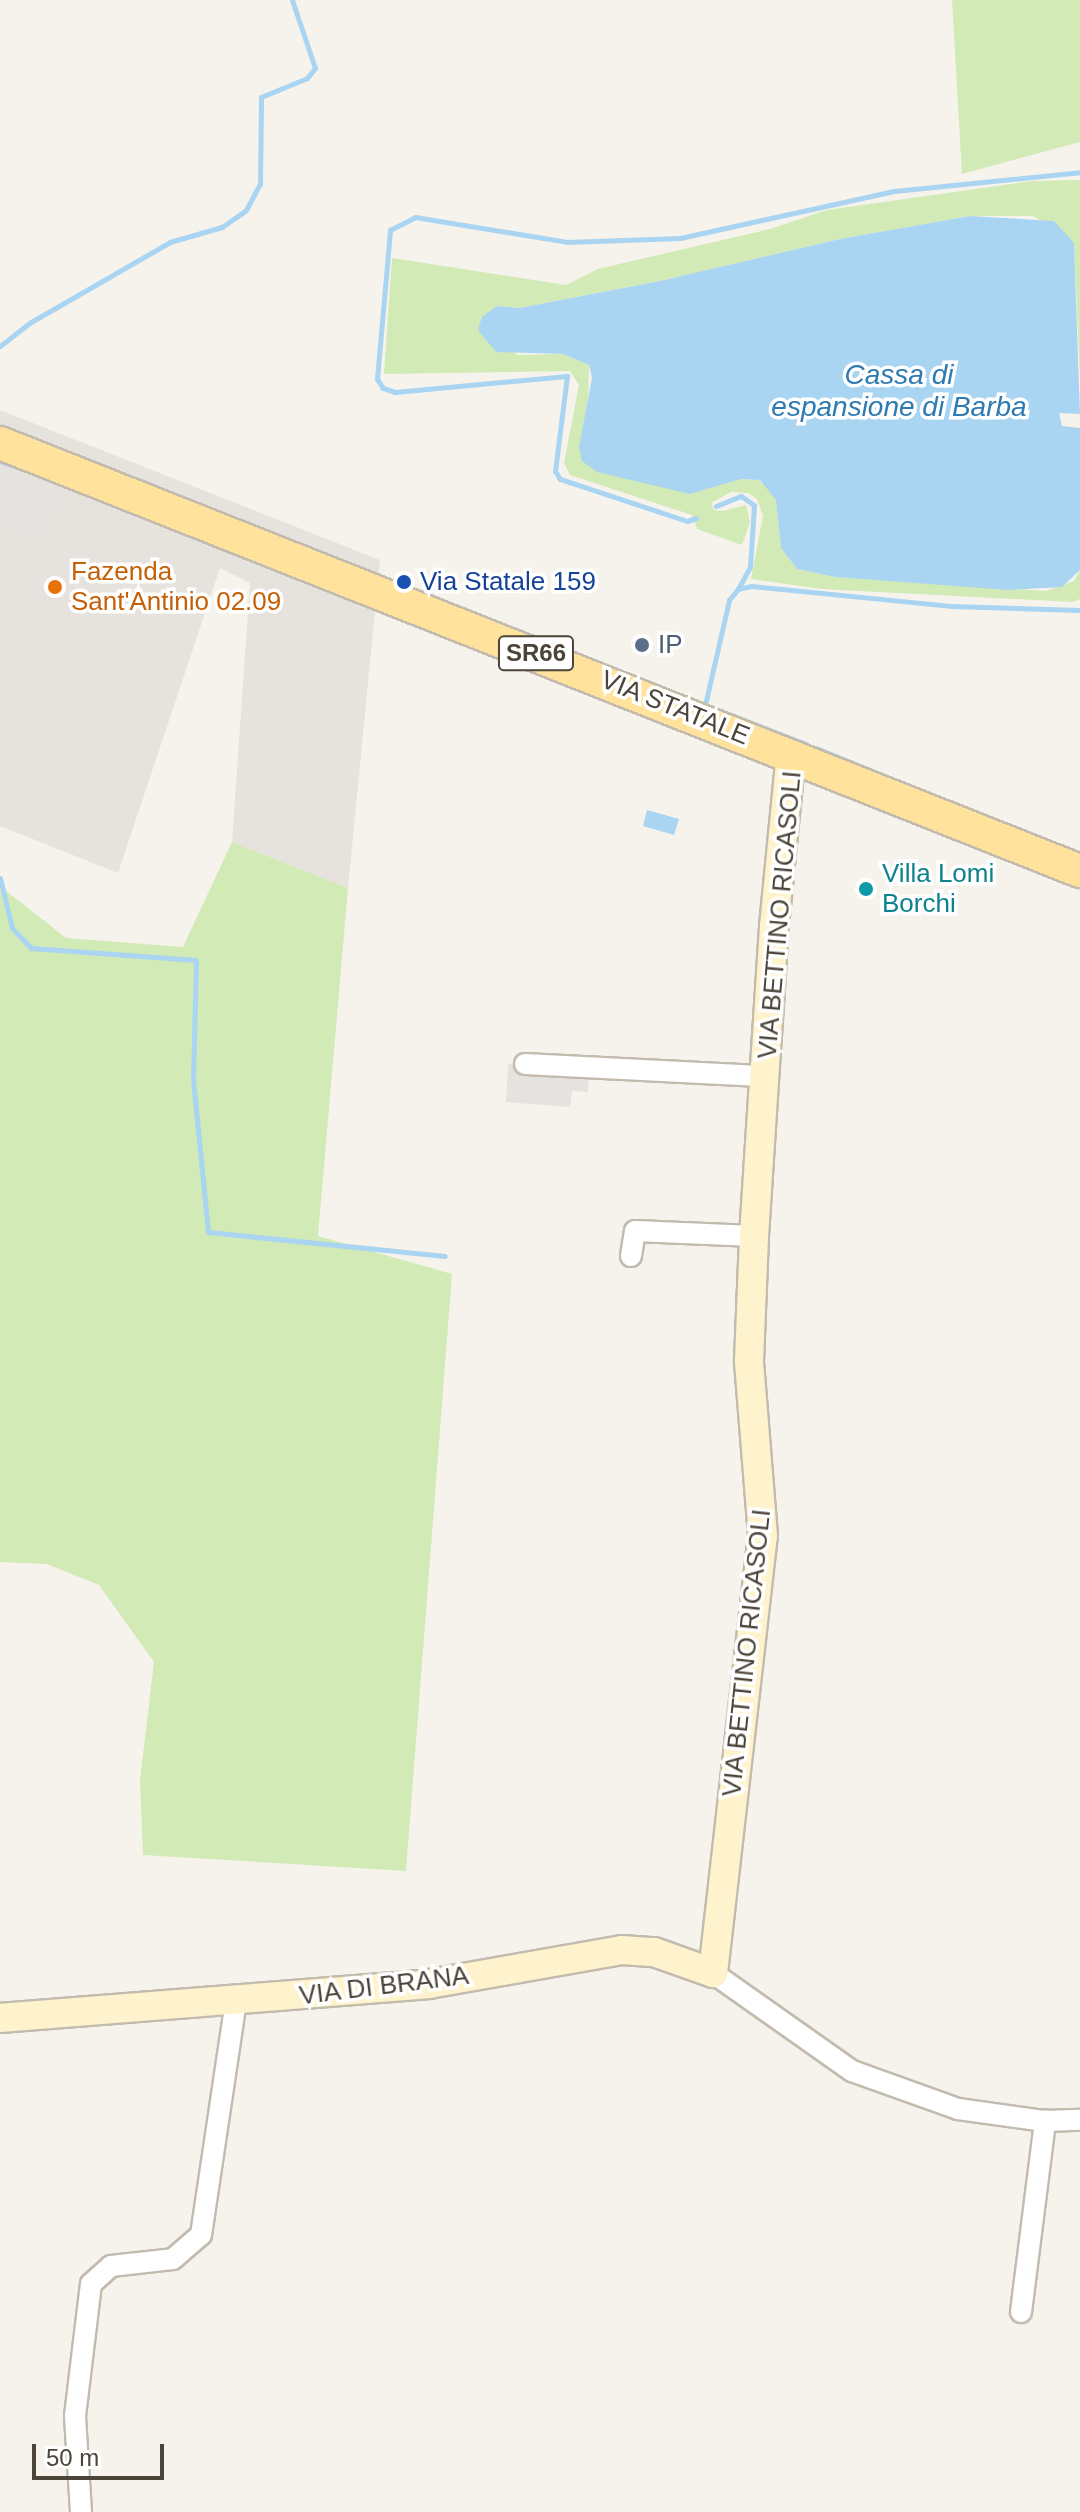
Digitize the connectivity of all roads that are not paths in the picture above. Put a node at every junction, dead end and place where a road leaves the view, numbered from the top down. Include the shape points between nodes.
1 (0, 443) edge
2 (796, 756) junction
3 (1080, 871) edge
4 (525, 1064) dead end
5 (765, 1076) junction
6 (754, 1236) junction
7 (631, 1256) dead end
8 (713, 1973) junction
9 (236, 2002) junction
10 (0, 2018) edge
11 (1080, 2120) edge
12 (1045, 2121) junction
13 (1021, 2312) dead end
14 (81, 2512) edge

1 - 2 main road, VIA STATALE / SR66
2 - 3 main road, VIA STATALE / SR66
2 - 5 street, VIA BETTINO RICASOLI via 790,764 774,926
4 - 5 street, VIA BETTINO RICASOLI
5 - 6 street, VIA BETTINO RICASOLI
6 - 7 street via 635,1231
6 - 8 street, VIA BETTINO RICASOLI via 749,1361 763,1536
8 - 9 street, VIA DI BRANA via 654,1952 622,1950 429,1984
8 - 12 street, VIA DI BRANA via 852,2071 958,2109
9 - 10 street, VIA DI BRANA
9 - 14 street via 201,2235 173,2259 111,2266 91,2284 75,2416
11 - 12 street, VIA DI BRANA
12 - 13 street

